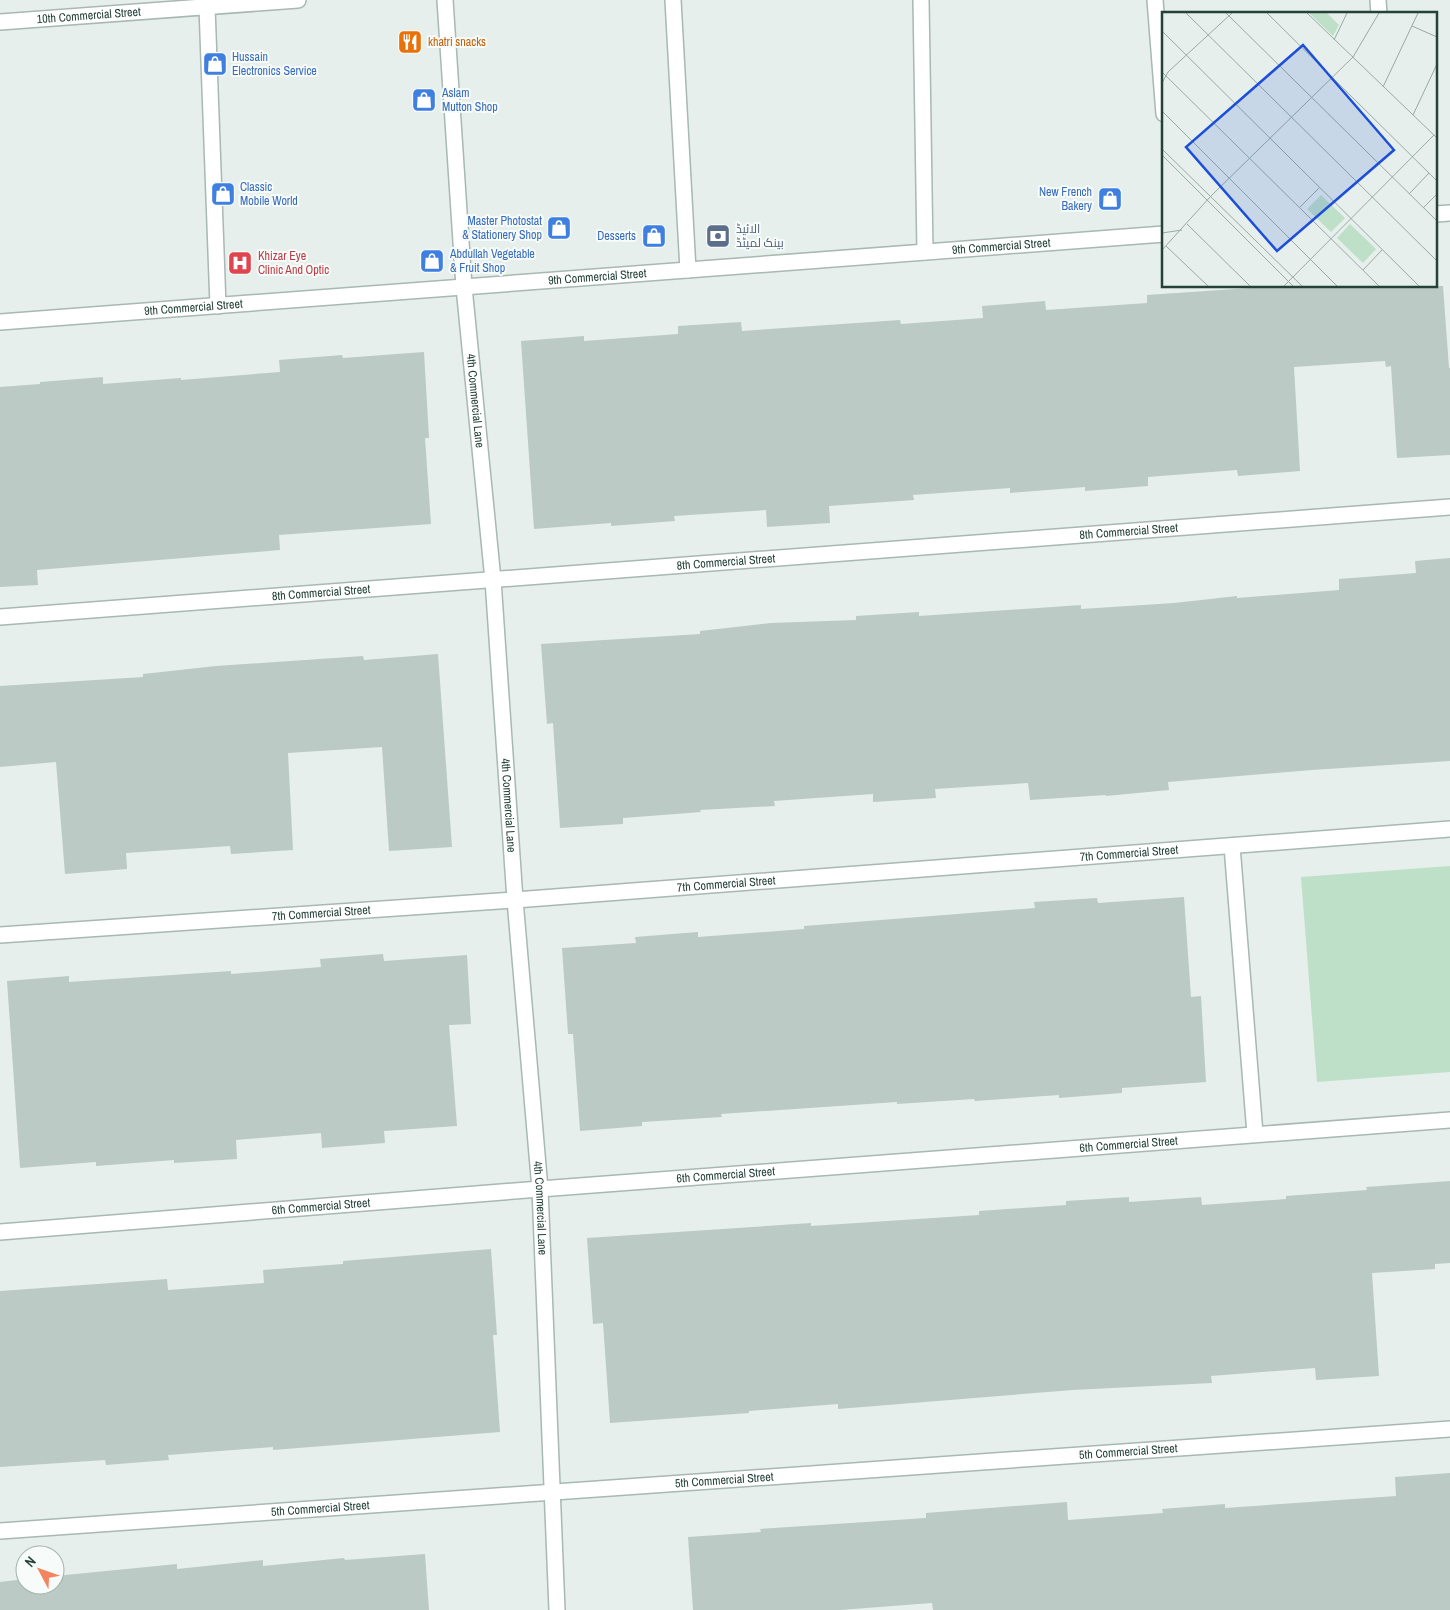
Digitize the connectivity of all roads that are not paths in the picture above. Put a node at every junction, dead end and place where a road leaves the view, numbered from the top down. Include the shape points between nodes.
1 (298, 0) edge
2 (445, 0) edge
3 (672, 0) edge
4 (921, 0) edge
5 (1155, 0) edge
6 (207, 7) junction
7 (0, 22) edge
8 (1162, 89) edge
9 (1162, 234) edge
10 (925, 252) junction
11 (688, 270) junction
12 (464, 287) junction
13 (218, 306) junction
14 (0, 322) edge
15 (1450, 507) edge
16 (493, 580) junction
17 (0, 617) edge
18 (1450, 829) edge
19 (1232, 846) junction
20 (515, 900) junction
21 (0, 934) edge
22 (1450, 1120) edge
23 (1255, 1134) junction
24 (540, 1188) junction
25 (0, 1232) edge
26 (1450, 1429) edge
27 (553, 1492) junction
28 (0, 1531) edge
29 (557, 1610) edge

1 - 6 street, 10th Commercial Street
2 - 12 street, 4th Commercial Lane
3 - 11 street
4 - 10 street
5 - 8 street
6 - 7 street, 10th Commercial Street
6 - 13 street
9 - 10 street, 9th Commercial Street
10 - 11 street, 9th Commercial Street
11 - 12 street, 9th Commercial Street
12 - 13 street, 9th Commercial Street
12 - 16 street, 4th Commercial Lane
13 - 14 street, 9th Commercial Street
15 - 16 street, 8th Commercial Street
16 - 17 street, 8th Commercial Street
16 - 20 street, 4th Commercial Lane
18 - 19 street, 7th Commercial Street
19 - 20 street, 7th Commercial Street
19 - 23 street
20 - 21 street, 7th Commercial Street
20 - 24 street, 4th Commercial Lane
22 - 23 street, 6th Commercial Street
23 - 24 street, 6th Commercial Street
24 - 25 street, 6th Commercial Street
24 - 27 street, 4th Commercial Lane
26 - 27 street, 5th Commercial Street
27 - 28 street, 5th Commercial Street
27 - 29 street, 4th Commercial Lane

